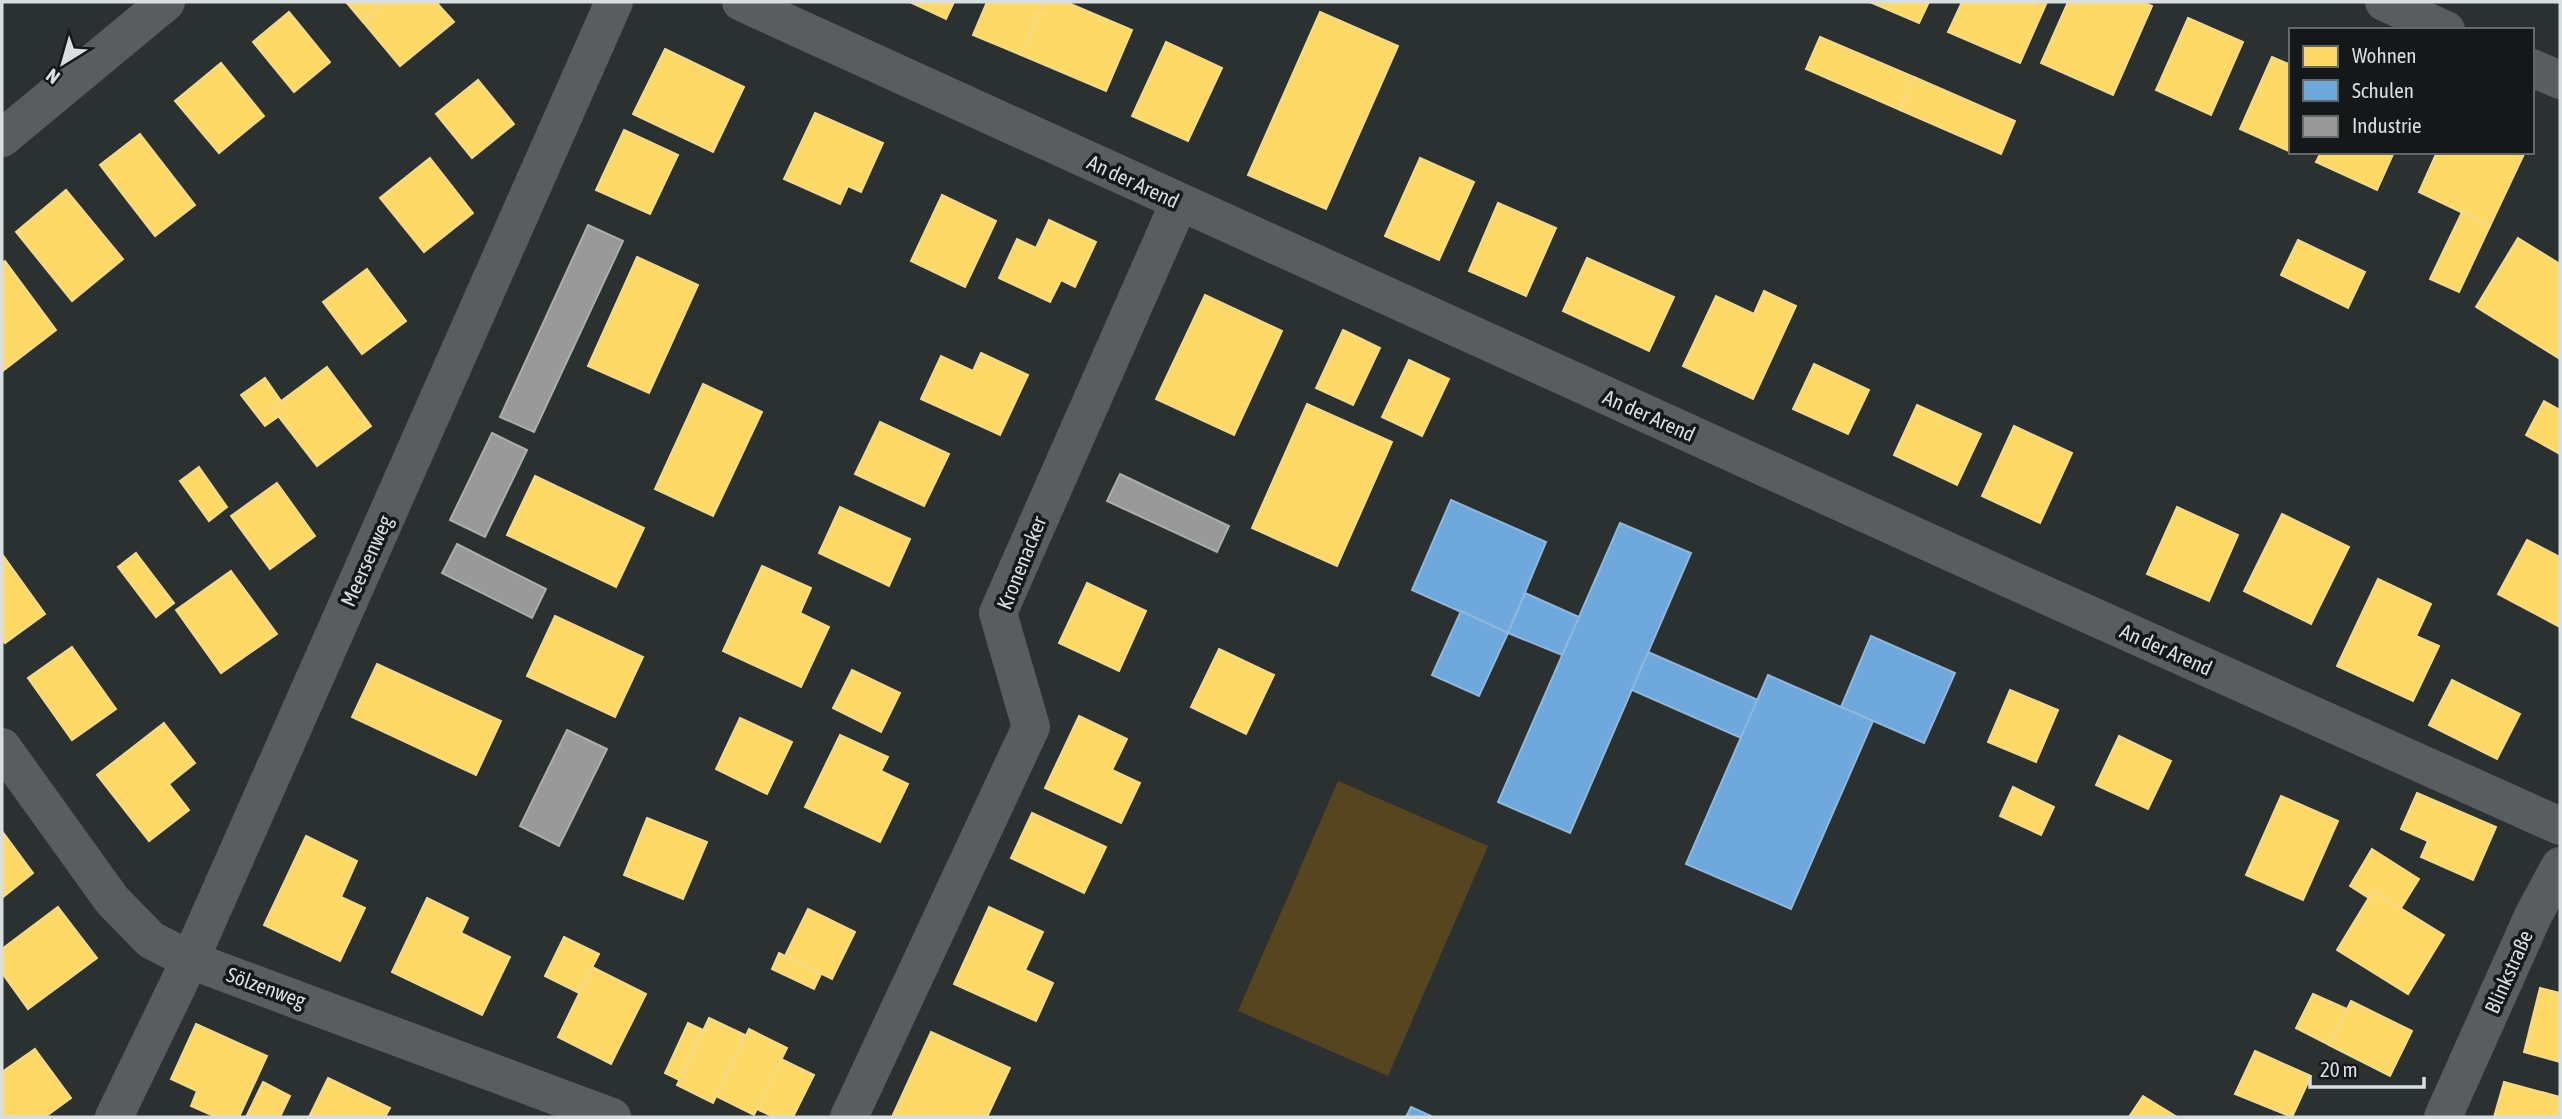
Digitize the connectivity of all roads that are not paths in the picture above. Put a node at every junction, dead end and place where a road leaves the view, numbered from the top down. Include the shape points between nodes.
1 (166, 2) edge
2 (614, 2) edge
3 (741, 2) edge
4 (2384, 2) edge
5 (2442, 28) edge
6 (2534, 69) edge
7 (2560, 80) edge
8 (2, 138) edge
9 (1179, 203) junction
10 (2, 747) edge
11 (2560, 826) edge
12 (2560, 866) edge
13 (190, 960) junction
14 (114, 1117) edge
15 (612, 1117) edge
16 (849, 1117) edge
17 (2443, 1117) edge

1 - 8 street
2 - 13 street, Meersenweg
3 - 9 street, An der Arend
4 - 5 street
6 - 7 street
9 - 11 street, An der Arend
9 - 16 street, Kronenacker via 998,613 1031,727
10 - 13 street, Sölzenweg via 112,900 151,940
12 - 17 street, Blinkstraße
13 - 14 street, Meersenweg
13 - 15 street, Sölzenweg

